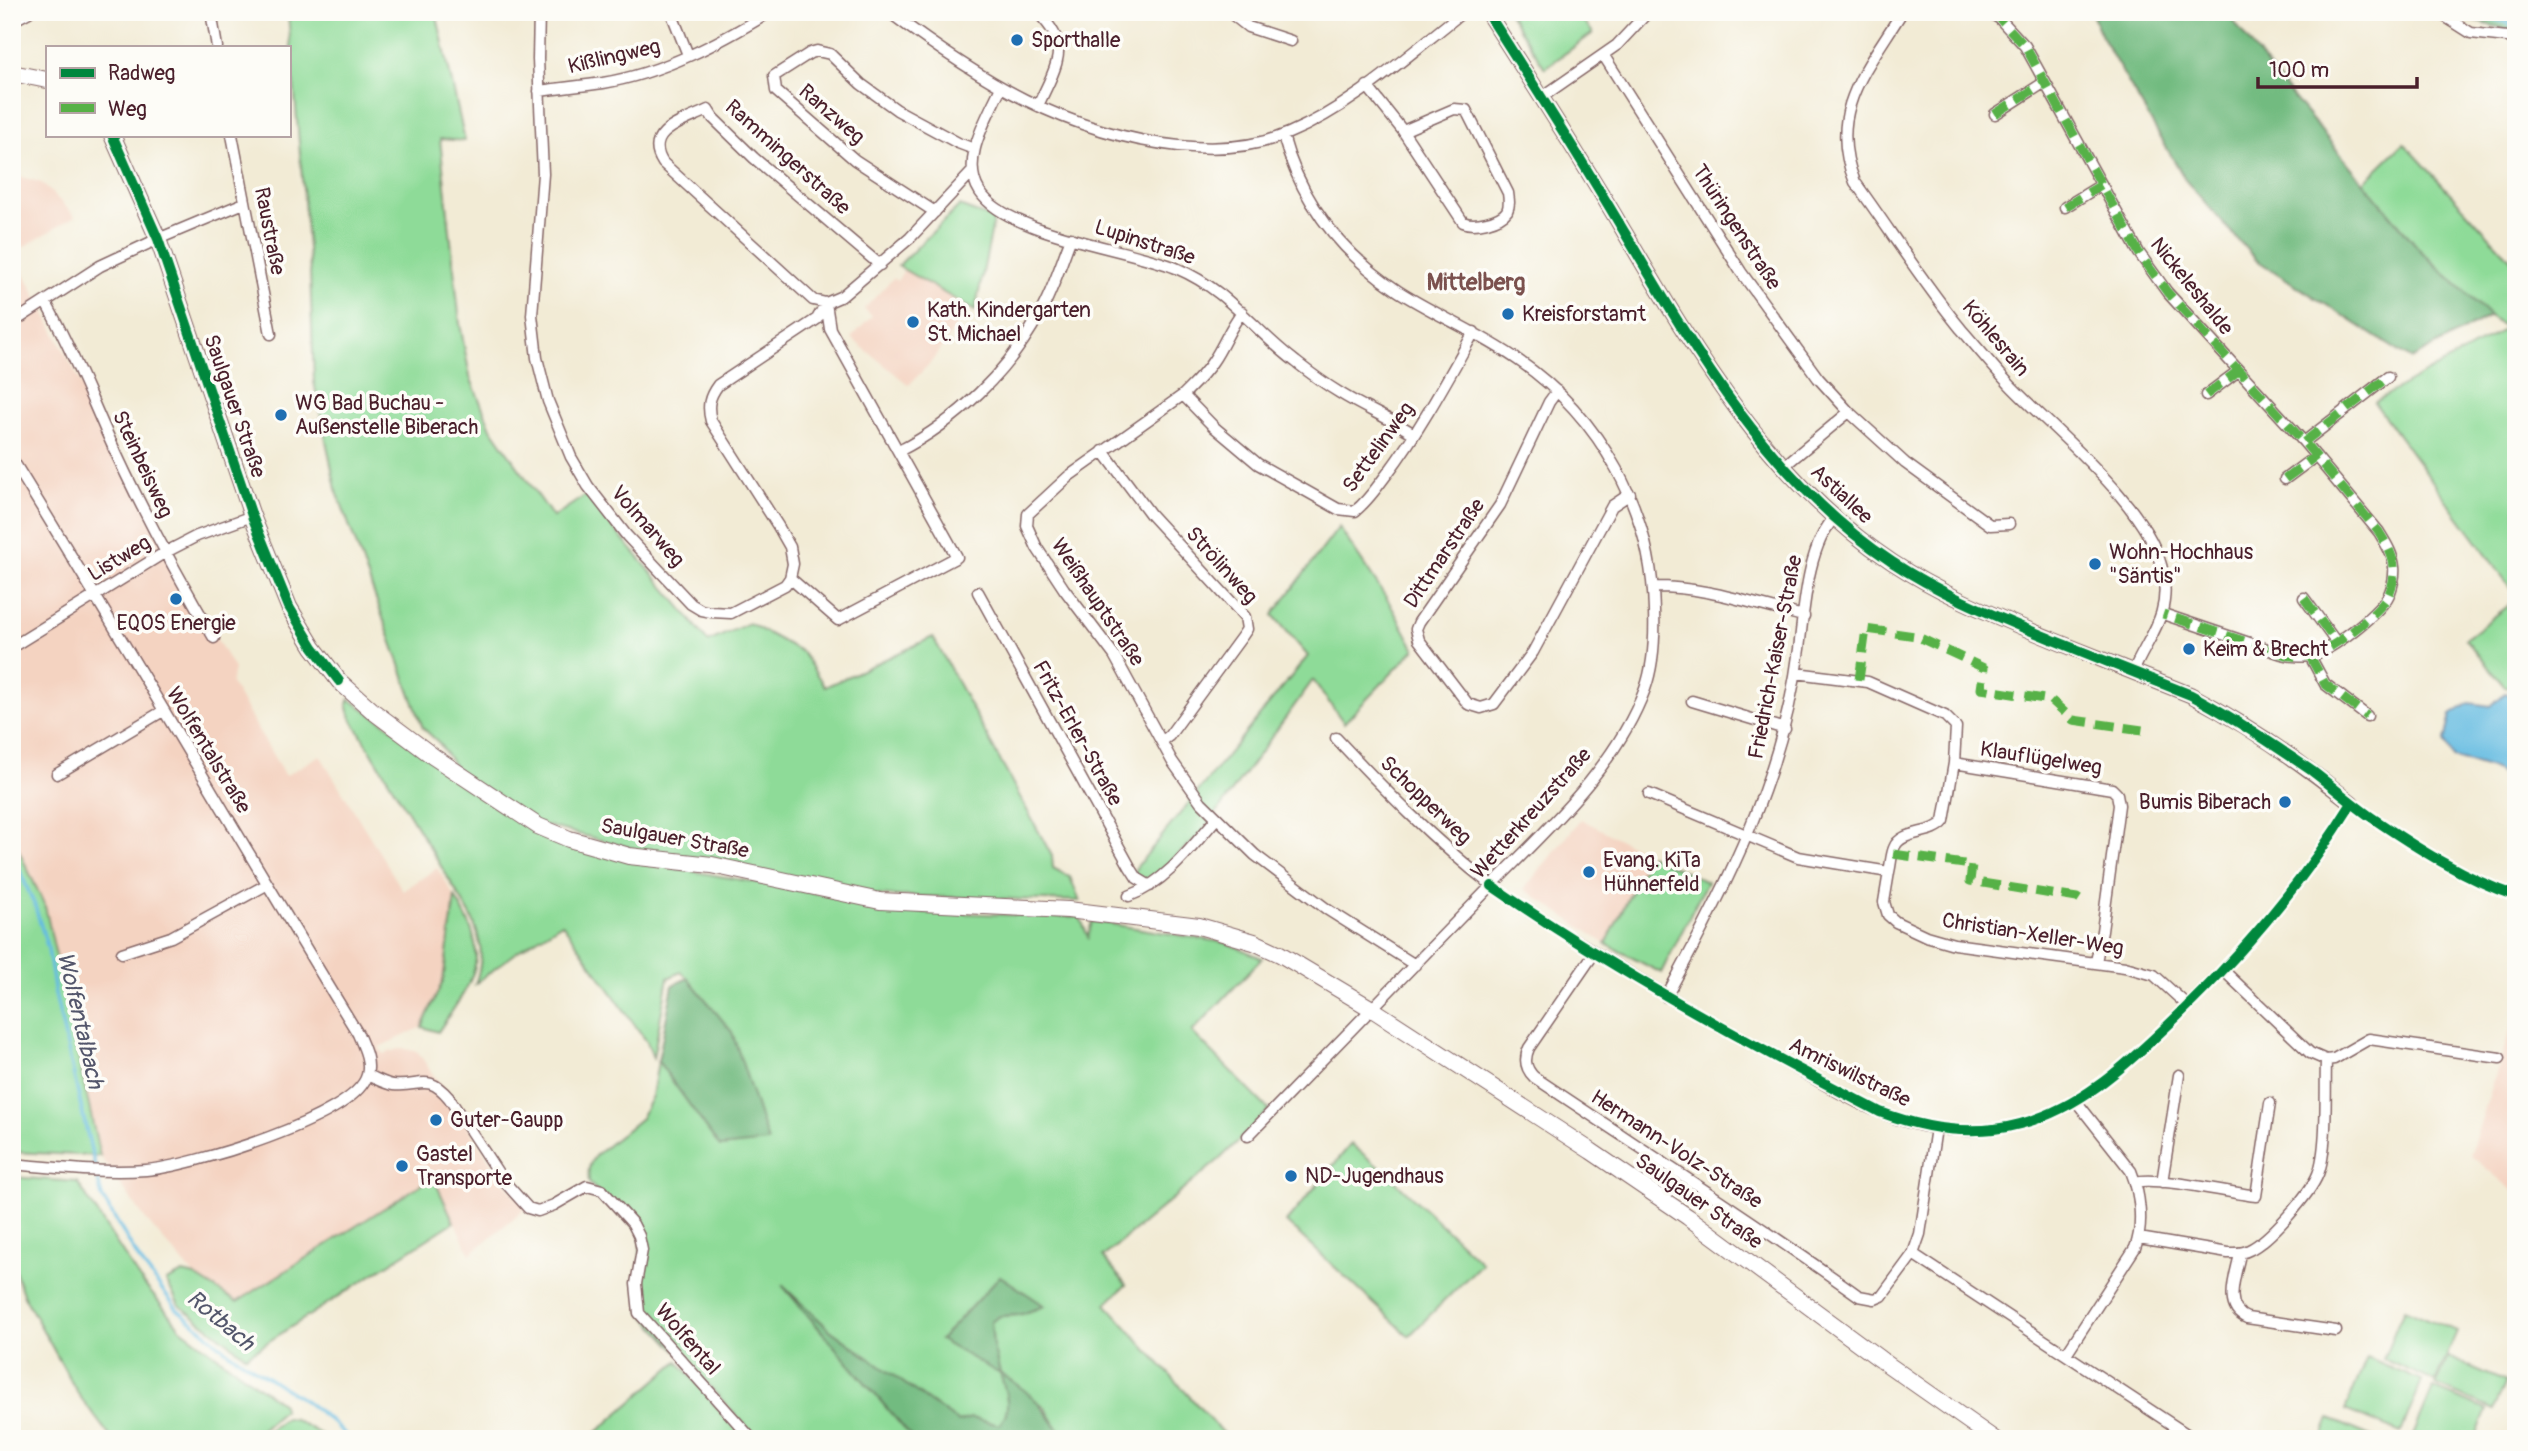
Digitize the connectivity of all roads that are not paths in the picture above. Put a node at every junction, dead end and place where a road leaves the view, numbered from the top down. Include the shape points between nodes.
1 (29, 12) edge
2 (211, 12) edge
3 (539, 12) edge
4 (671, 12) edge
5 (770, 12) edge
6 (889, 12) edge
7 (1038, 12) edge
8 (1229, 12) edge
9 (1463, 12) edge
10 (1487, 12) edge
11 (1648, 12) edge
12 (1902, 12) edge
13 (1989, 12) edge
14 (2438, 12) edge
15 (12, 21) edge
16 (2516, 38) edge
17 (1291, 41) dead end
18 (217, 46) edge
19 (688, 55) junction
20 (1604, 56) junction
21 (12, 73) edge
22 (46, 80) edge
23 (2045, 82) junction
24 (1367, 86) junction
25 (1001, 88) junction
26 (539, 91) junction
27 (1542, 97) junction
28 (1038, 106) junction
29 (1995, 114) dead end
30 (1403, 131) junction
31 (112, 136) edge
32 (232, 136) edge
33 (1283, 136) junction
34 (974, 149) junction
35 (972, 172) junction
36 (2101, 185) junction
37 (244, 203) junction
38 (2065, 207) dead end
39 (935, 212) junction
40 (1071, 238) junction
41 (158, 239) junction
42 (880, 265) junction
43 (46, 303) junction
44 (826, 303) junction
45 (1242, 312) junction
46 (12, 323) edge
47 (1474, 332) junction
48 (271, 334) dead end
49 (2238, 372) junction
50 (2388, 377) dead end
51 (1557, 391) junction
52 (1183, 395) junction
53 (2206, 395) dead end
54 (1849, 412) junction
55 (1414, 434) junction
56 (2304, 442) junction
57 (899, 451) junction
58 (1102, 451) junction
59 (2316, 456) junction
60 (12, 459) edge
61 (1784, 466) junction
62 (2285, 478) dead end
63 (1630, 494) junction
64 (252, 516) junction
65 (1835, 517) junction
66 (2008, 524) dead end
67 (164, 553) junction
68 (790, 578) junction
69 (1654, 587) junction
70 (978, 592) dead end
71 (96, 595) junction
72 (2304, 598) dead end
73 (2163, 614) junction
74 (1804, 616) junction
75 (214, 638) dead end
76 (2336, 642) junction
77 (12, 647) edge
78 (2310, 656) junction
79 (2133, 672) junction
80 (1796, 673) junction
81 (1692, 701) dead end
82 (163, 711) junction
83 (2367, 716) dead end
84 (1785, 729) junction
85 (1336, 738) dead end
86 (1162, 741) junction
87 (1954, 763) junction
88 (57, 774) dead end
89 (1649, 794) dead end
90 (2352, 803) junction
91 (1216, 819) junction
92 (1748, 837) junction
93 (1889, 872) junction
94 (267, 885) junction
95 (1150, 886) junction
96 (1492, 886) junction
97 (1129, 895) dead end
98 (2516, 896) edge
99 (1595, 952) junction
100 (122, 953) dead end
101 (2095, 962) junction
102 (1415, 965) junction
103 (2224, 971) junction
104 (1666, 997) junction
105 (2188, 1006) junction
106 (1372, 1009) junction
107 (2500, 1058) dead end
108 (2326, 1060) junction
109 (367, 1069) junction
110 (2179, 1075) dead end
111 (2076, 1101) junction
112 (2270, 1103) dead end
113 (1936, 1128) junction
114 (1248, 1136) dead end
115 (12, 1164) edge
116 (2136, 1182) junction
117 (2162, 1182) junction
118 (2139, 1238) junction
119 (1913, 1254) junction
120 (2240, 1254) junction
121 (2336, 1331) dead end
122 (2066, 1354) junction
123 (752, 1439) edge
124 (1994, 1439) edge
125 (2194, 1439) edge

1 - 15 street
2 - 18 street
3 - 26 street, Volmarweg
4 - 19 street
5 - 19 street, Kißlingweg
6 - 25 street
7 - 28 street via 1059,48
8 - 17 street via 1248,27
9 - 24 street
10 - 27 street, Astiallee
11 - 20 street
12 - 73 street, Köhlesrain via 1847,108 1847,157 1856,182 1959,325 2133,514 2159,559 2165,591
13 - 23 street, Nickeleshalde via 2025,46
14 - 16 street via 2471,33
19 - 26 street, Kißlingweg via 604,83
20 - 27 street
20 - 54 street, Thüringenstraße via 1741,272 1818,378
21 - 22 main road
23 - 29 street
23 - 36 street, Nickeleshalde
24 - 30 street
24 - 33 street
25 - 28 street
25 - 34 street
26 - 68 street, Volmarweg via 543,174 533,337 548,401 571,457 621,529 701,610 731,613
27 - 61 street, Astiallee via 1720,387
28 - 33 street via 1081,125 1167,145 1214,149
30 - 30 street via 1464,222 1478,224 1508,209 1508,193 1466,110 1454,109
31 - 41 main road, Saulgauer Straße
32 - 37 street, Raustraße
33 - 47 street, Wetterkreuzstraße via 1306,196 1342,244 1399,291
34 - 35 street
34 - 39 street, Ranzweg via 897,110 830,54 810,53 774,76 776,91 824,134
35 - 39 street
35 - 40 street, Lupinstraße via 990,204
36 - 38 street
36 - 49 street, Nickeleshalde via 2167,292
37 - 41 street
37 - 48 street, Raustraße
39 - 42 street
40 - 45 street, Lupinstraße via 1173,267 1213,287
40 - 57 street via 1040,314 1000,370 946,419
41 - 43 street via 100,266
41 - 64 main road, Saulgauer Straße
42 - 44 street
42 - 44 street, Rammingerstraße via 754,158 708,110 659,136 657,154 663,163 813,300
43 - 46 street
43 - 67 street, Steinbeisweg
44 - 57 street via 830,329
44 - 68 street via 817,319 718,385 709,403 711,421 790,547
45 - 52 street, Weißhauptstraße via 1206,372
45 - 55 street, Lupinstraße via 1279,349 1319,379
47 - 51 street, Wetterkreuzstraße
47 - 55 street, Settelinweg
49 - 53 street
49 - 56 street, Nickeleshalde
50 - 56 street
51 - 63 street, Wetterkreuzstraße via 1591,428
51 - 63 street, Dittmarstraße via 1500,505 1416,629 1419,640 1468,704 1487,708 1506,691 1533,652 1612,506
52 - 55 street, Settelinweg via 1258,464 1348,512 1363,504
52 - 58 street, Weißhauptstraße
54 - 61 street
54 - 66 street, Thüringenstraße via 1905,463 1990,524
56 - 59 street, Nickeleshalde
57 - 68 street via 957,557 838,620
58 - 86 street, Weißhauptstraße via 1032,510 1027,526 1046,564 1114,655
58 - 86 street, Strölinweg via 1151,515 1245,617 1243,635
59 - 62 street
59 - 76 street, Nickeleshalde via 2379,532 2394,566 2388,597
60 - 71 street, Wolfentalstraße
61 - 65 street, Astiallee
63 - 69 street, Wetterkreuzstraße
64 - 67 street, Listweg
64 - 106 main road, Saulgauer Straße via 289,607 339,681 435,757 538,827 629,856 712,865 880,901 1068,910 1199,926 1280,954
65 - 74 street, Friedrich-Kaiser-Straße via 1817,545
65 - 79 street, Astiallee via 1891,561 1944,593
67 - 71 street, Listweg
67 - 75 street, Steinbeisweg
69 - 74 street via 1701,590
69 - 96 street, Wetterkreuzstraße via 1652,664 1628,726 1599,770
70 - 95 street, Fritz-Erler-Straße via 1130,867
71 - 77 street, Listweg
71 - 82 street, Wolfentalstraße
72 - 76 street
73 - 78 street via 2282,654
73 - 79 street, Köhlesrain
74 - 80 street, Friedrich-Kaiser-Straße
76 - 78 street, Nickeleshalde
78 - 83 street via 2325,684
79 - 90 street, Astiallee via 2220,710
80 - 84 street, Friedrich-Kaiser-Straße
80 - 87 street, Klauflügelweg via 1868,682 1945,716 1956,727
81 - 84 street
82 - 88 street
82 - 94 street, Wolfentalstraße
84 - 92 street, Friedrich-Kaiser-Straße
85 - 96 street, Schopperweg via 1417,821
86 - 91 street, Weißhauptstraße via 1186,784
87 - 93 street, Klauflügelweg via 1944,821 1939,828 1899,841
87 - 101 street, Klauflügelweg via 2112,789 2117,794 2119,806
89 - 92 street
90 - 98 street via 2443,861
90 - 103 street, Amriswilstraße via 2288,893
91 - 95 street
91 - 102 street, Weißhauptstraße via 1311,898
92 - 93 street via 1798,857
92 - 104 street, Friedrich-Kaiser-Straße
93 - 101 street, Christian-Xeller-Weg via 1885,909 1896,922 1926,936 1954,944
94 - 100 street via 171,937
94 - 109 street, Wolfentalstraße via 358,1034
95 - 97 street
96 - 99 street, Amriswilstraße
96 - 102 street, Wetterkreuzstraße
99 - 104 street, Amriswilstraße
99 - 119 street, Hermann-Volz-Straße via 1529,1048 1528,1072 1859,1296 1882,1296
101 - 105 street, Christian-Xeller-Weg via 2154,975
102 - 106 street, Wetterkreuzstraße
103 - 105 street, Amriswilstraße
103 - 108 street via 2310,1053
104 - 113 street, Amriswilstraße via 1880,1112
105 - 111 street, Amriswilstraße via 2137,1054
106 - 114 street
106 - 124 main road, Saulgauer Straße via 1688,1217
107 - 108 street via 2369,1039
108 - 120 street via 2318,1174 2263,1242
109 - 115 street via 361,1086 338,1104 287,1130 208,1158 146,1170
109 - 123 street, Wolfental via 393,1085 423,1082 439,1086 528,1209 554,1205 587,1186 602,1190 639,1236 639,1313
110 - 117 street
111 - 113 street, Amriswilstraße via 2020,1125 1964,1131
111 - 116 street
112 - 117 street via 2256,1196
113 - 119 street, Hermann-Volz-Straße
116 - 117 street
116 - 118 street
118 - 120 street
118 - 122 street
119 - 122 street
120 - 121 street via 2232,1299 2239,1315
122 - 125 street

